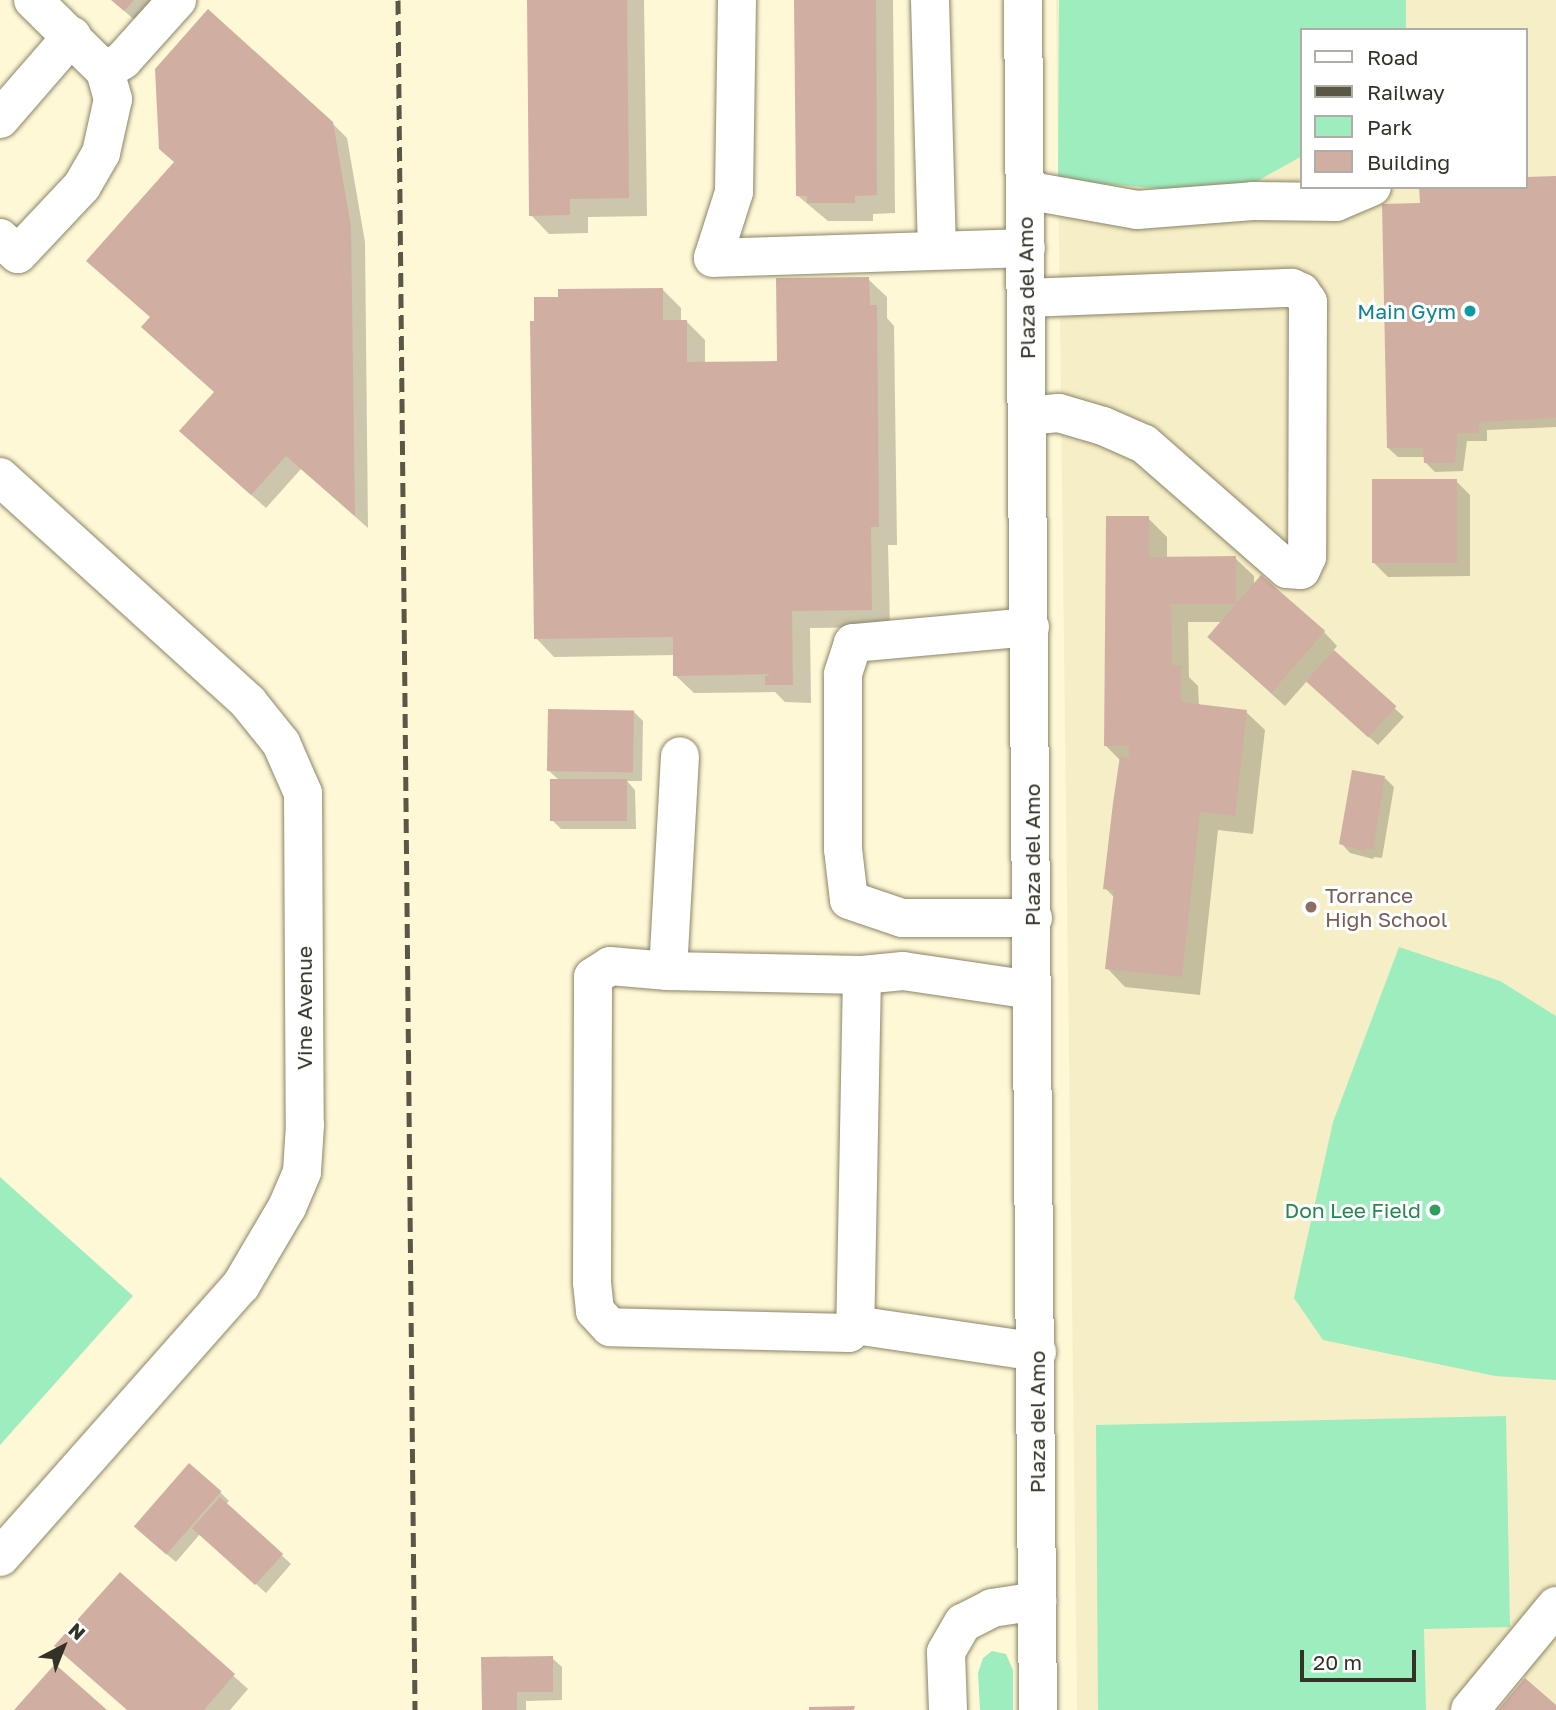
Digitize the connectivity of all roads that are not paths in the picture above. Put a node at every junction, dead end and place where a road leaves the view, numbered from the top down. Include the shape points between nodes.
1 (33, 0) edge
2 (177, 0) edge
3 (737, 0) edge
4 (930, 0) edge
5 (1023, 0) edge
6 (72, 36) junction
7 (105, 71) junction
8 (0, 119) edge
9 (1366, 189) edge
10 (1025, 190) junction
11 (0, 238) edge
12 (1026, 248) junction
13 (937, 250) junction
14 (1026, 298) junction
15 (1027, 416) junction
16 (0, 477) edge
17 (1030, 627) junction
18 (680, 756) dead end
19 (1033, 918) junction
20 (668, 971) junction
21 (862, 975) junction
22 (1032, 990) junction
23 (855, 1325) junction
24 (1037, 1352) junction
25 (0, 1558) edge
26 (1037, 1601) junction
27 (1556, 1606) edge
28 (948, 1710) edge
29 (1038, 1710) edge
30 (1470, 1710) edge

1 - 6 main road
2 - 7 main road via 123,60
3 - 13 main road via 734,192 713,258
4 - 13 main road
5 - 10 main road, Plaza del Amo
6 - 7 main road
6 - 8 main road
7 - 11 main road via 113,99 108,131 92,173 18,254
9 - 10 main road via 1336,202 1253,201 1137,210
10 - 12 main road, Plaza del Amo
12 - 13 main road
12 - 14 main road, Plaza del Amo
14 - 15 main road, Plaza del Amo
14 - 15 main road via 1292,288 1301,292 1308,302 1307,557 1301,570 1287,569 1144,444 1104,426 1059,414
15 - 17 main road, Plaza del Amo
16 - 25 main road, Vine Avenue via 248,702 281,743 303,793 305,1112 302,1172 241,1285
17 - 19 main road, Plaza del Amo
17 - 19 main road via 853,643 843,674 844,849 849,900 902,918
18 - 20 main road
19 - 22 main road, Plaza del Amo
20 - 21 main road
20 - 23 main road via 610,966 593,977 595,1311 610,1327 849,1333
21 - 22 main road via 902,971
21 - 23 main road
22 - 24 main road, Plaza del Amo
23 - 24 main road
24 - 26 main road, Plaza del Amo
26 - 28 main road via 992,1608 963,1623 946,1652
26 - 29 main road, Plaza del Amo
27 - 30 main road

